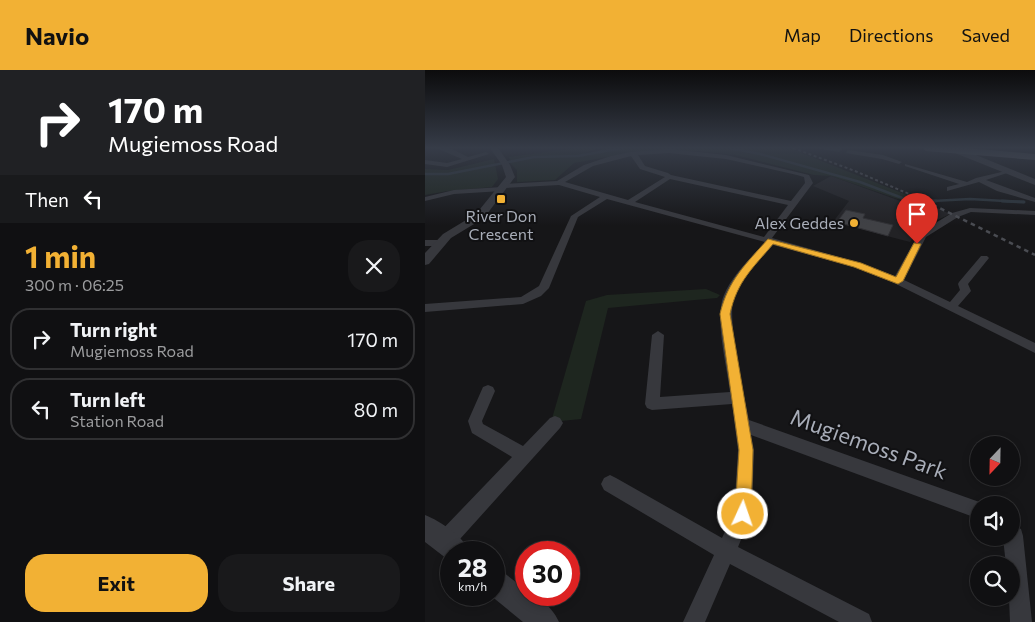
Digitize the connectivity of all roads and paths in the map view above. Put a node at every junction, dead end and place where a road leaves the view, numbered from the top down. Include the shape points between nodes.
1 (509, 174) edge
2 (576, 174) edge
3 (665, 174) edge
4 (800, 174) edge
5 (935, 174) edge
6 (993, 174) edge
7 (1016, 174) edge
8 (669, 177) junction
9 (978, 180) junction
10 (1035, 182) edge
11 (559, 183) junction
12 (964, 183) junction
13 (503, 188) junction
14 (950, 189) dead end
15 (606, 196) junction
16 (425, 199) edge
17 (1035, 200) edge
18 (629, 202) junction
19 (793, 204) junction
20 (1035, 213) edge
21 (769, 240) junction
22 (425, 243) edge
23 (439, 243) junction
24 (983, 258) dead end
25 (425, 260) edge
26 (898, 281) junction
27 (952, 306) junction
28 (425, 308) edge
29 (658, 335) dead end
30 (1035, 348) edge
31 (488, 391) dead end
32 (738, 397) junction
33 (555, 423) dead end
34 (743, 425) junction
35 (525, 456) junction
36 (610, 484) dead end
37 (970, 507) edge
38 (425, 528) edge
39 (443, 541) edge
40 (456, 541) edge
41 (1015, 546) edge
42 (726, 551) junction
43 (505, 590) edge
44 (545, 622) edge
45 (694, 622) edge
46 (861, 622) edge
47 (1021, 622) edge

1 - 13 street via 511,177
2 - 11 street
3 - 8 street
4 - 19 street via 809,178 809,183
5 - 12 street
6 - 9 street
7 - 10 street
8 - 18 street
8 - 19 street
9 - 12 street
9 - 17 street
11 - 13 street
11 - 15 street
12 - 14 street
13 - 16 street via 454,192
13 - 23 street via 480,216
15 - 18 street
15 - 28 street via 575,216 544,288 537,294 523,300
18 - 21 street
19 - 21 street
20 - 26 street via 970,210 955,216 922,235
21 - 26 street via 857,265
21 - 32 street via 729,295 725,314
22 - 23 street
23 - 25 street
24 - 27 street via 963,284 965,291
26 - 27 street
27 - 30 street
29 - 32 street via 652,404
31 - 35 street via 475,421 477,428
32 - 34 street
33 - 35 street
34 - 37 street, Mugiemoss Park
34 - 42 street via 746,450 743,514
35 - 40 street
36 - 42 street
38 - 39 street
41 - 47 street
42 - 45 street
42 - 46 street
43 - 44 street

